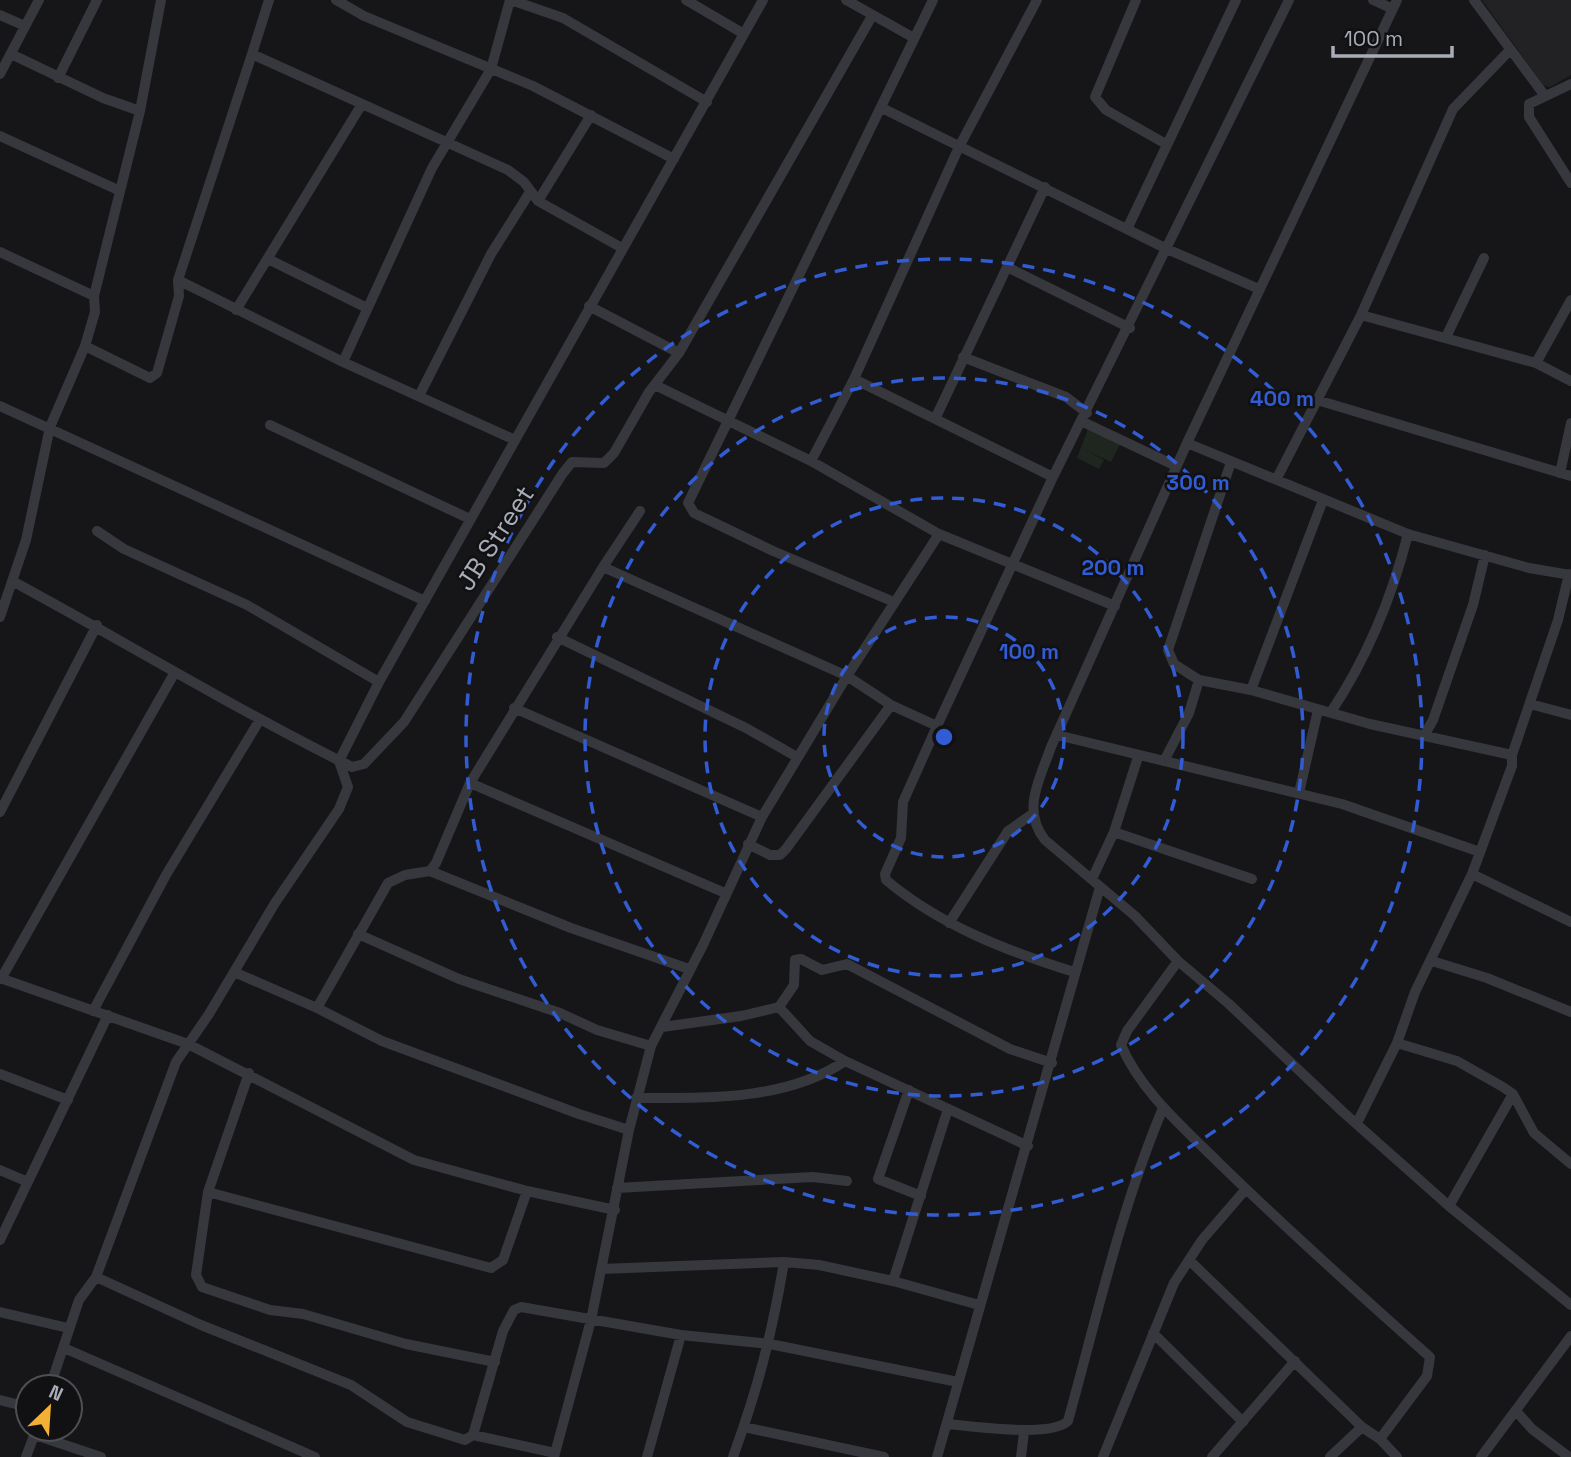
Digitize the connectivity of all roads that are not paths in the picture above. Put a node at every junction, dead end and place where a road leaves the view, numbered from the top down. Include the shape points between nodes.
1 (40, 0) edge
2 (97, 0) edge
3 (161, 0) edge
4 (269, 0) edge
5 (336, 0) edge
6 (511, 0) edge
7 (686, 0) edge
8 (763, 0) edge
9 (846, 0) edge
10 (933, 0) edge
11 (1037, 0) edge
12 (1136, 0) edge
13 (1236, 0) edge
14 (1289, 0) edge
15 (1373, 0) edge
16 (1474, 0) edge
17 (1395, 5) edge
18 (0, 15) edge
19 (872, 16) junction
20 (25, 26) junction
21 (744, 34) junction
22 (914, 38) junction
23 (1510, 50) junction
24 (11, 54) junction
25 (253, 54) junction
26 (491, 69) junction
27 (0, 74) edge
28 (58, 78) junction
29 (1571, 84) edge
30 (1545, 96) junction
31 (707, 102) junction
32 (362, 104) junction
33 (882, 108) junction
34 (140, 111) junction
35 (591, 115) junction
36 (0, 136) edge
37 (1166, 144) junction
38 (449, 145) junction
39 (959, 147) junction
40 (674, 159) junction
41 (1571, 183) edge
42 (1045, 187) junction
43 (118, 190) junction
44 (530, 192) junction
45 (538, 201) junction
46 (1128, 228) junction
47 (622, 247) junction
48 (1167, 249) junction
49 (0, 251) edge
50 (1484, 258) dead end
51 (268, 259) junction
52 (1007, 267) junction
53 (178, 280) junction
54 (1259, 289) junction
55 (94, 296) junction
56 (1571, 300) edge
57 (589, 306) junction
58 (368, 309) junction
59 (236, 310) junction
60 (1361, 314) junction
61 (1130, 328) junction
62 (1446, 338) junction
63 (85, 346) junction
64 (678, 353) junction
65 (963, 357) junction
66 (343, 362) junction
67 (1536, 363) junction
68 (854, 379) junction
69 (1571, 381) edge
70 (655, 385) junction
71 (419, 396) junction
72 (1317, 400) junction
73 (0, 406) edge
74 (1085, 417) junction
75 (935, 419) junction
76 (730, 420) junction
77 (1571, 424) edge
78 (270, 425) dead end
79 (50, 427) junction
80 (515, 440) junction
81 (1187, 443) junction
82 (811, 461) junction
83 (1231, 462) junction
84 (1176, 466) junction
85 (1560, 473) junction
86 (1571, 476) edge
87 (1053, 477) junction
88 (1277, 478) junction
89 (1323, 500) junction
90 (640, 511) dead end
91 (470, 519) junction
92 (97, 531) dead end
93 (939, 534) junction
94 (1408, 534) junction
95 (1485, 555) junction
96 (1012, 565) junction
97 (603, 567) junction
98 (1570, 575) edge
99 (13, 582) junction
100 (425, 601) junction
101 (894, 602) junction
102 (1115, 606) junction
103 (0, 617) edge
104 (97, 625) junction
105 (557, 637) junction
106 (175, 672) junction
107 (847, 676) junction
108 (1199, 680) junction
109 (379, 682) junction
110 (1251, 690) junction
111 (1530, 704) junction
112 (891, 705) junction
113 (514, 708) junction
114 (1318, 710) junction
115 (1331, 712) junction
116 (1571, 715) edge
117 (259, 721) junction
118 (937, 726) junction
119 (1057, 735) junction
120 (1424, 736) junction
121 (1512, 755) junction
122 (797, 757) junction
123 (1138, 757) junction
124 (340, 761) junction
125 (1164, 761) junction
126 (470, 783) junction
127 (1299, 793) junction
128 (0, 812) edge
129 (1031, 815) junction
130 (762, 817) junction
131 (1114, 832) junction
132 (748, 844) junction
133 (1480, 852) junction
134 (430, 871) junction
135 (1472, 874) junction
136 (1092, 879) junction
137 (1252, 879) dead end
138 (1100, 887) junction
139 (725, 893) junction
140 (1571, 922) edge
141 (949, 923) junction
142 (358, 934) junction
143 (1178, 961) junction
144 (1432, 961) junction
145 (690, 969) junction
146 (234, 972) junction
147 (1074, 972) junction
148 (1, 979) edge
149 (779, 1007) junction
150 (317, 1008) junction
151 (93, 1011) junction
152 (1571, 1013) edge
153 (108, 1015) junction
154 (662, 1027) junction
155 (1397, 1043) junction
156 (188, 1044) junction
157 (651, 1046) junction
158 (845, 1061) junction
159 (1052, 1063) junction
160 (249, 1073) junction
161 (0, 1074) edge
162 (909, 1090) junction
163 (1513, 1094) junction
164 (636, 1098) junction
165 (68, 1100) junction
166 (1163, 1108) junction
167 (948, 1109) junction
168 (1357, 1123) junction
169 (629, 1129) junction
170 (1028, 1146) junction
171 (1571, 1164) edge
172 (0, 1170) edge
173 (847, 1181) dead end
174 (28, 1182) junction
175 (617, 1188) junction
176 (1246, 1189) junction
177 (527, 1191) junction
178 (208, 1192) junction
179 (921, 1196) junction
180 (1449, 1206) junction
181 (615, 1210) junction
182 (0, 1240) edge
183 (1189, 1260) junction
184 (784, 1262) junction
185 (601, 1269) junction
186 (96, 1277) junction
187 (893, 1280) junction
188 (979, 1305) junction
189 (1571, 1306) edge
190 (0, 1312) edge
191 (591, 1320) junction
192 (68, 1328) junction
193 (1153, 1333) junction
194 (681, 1335) junction
195 (1571, 1336) edge
196 (770, 1344) junction
197 (64, 1348) junction
198 (1295, 1361) junction
199 (495, 1363) junction
200 (55, 1373) edge
201 (958, 1382) junction
202 (1516, 1411) junction
203 (1243, 1422) junction
204 (947, 1424) junction
205 (744, 1427) junction
206 (1362, 1427) junction
207 (1024, 1432) junction
208 (473, 1435) junction
209 (1380, 1439) junction
210 (65, 1443) edge
211 (554, 1455) edge
212 (102, 1457) edge
213 (315, 1457) edge
214 (647, 1457) edge
215 (733, 1457) edge
216 (884, 1457) edge
217 (937, 1457) edge
218 (1021, 1457) edge
219 (1103, 1457) edge
220 (1212, 1457) edge
221 (1330, 1457) edge
222 (1397, 1457) edge
223 (1481, 1457) edge
224 (1569, 1457) edge

1 - 20 street
2 - 28 street
3 - 34 street
4 - 25 street
5 - 26 street
6 - 26 street
6 - 31 street via 563,18
7 - 21 street
8 - 21 street
9 - 19 street
10 - 22 street
11 - 39 street
12 - 37 street via 1095,97 1106,110
13 - 37 street
14 - 48 street
15 - 17 street
16 - 23 street
17 - 54 street
18 - 20 street
19 - 22 street
19 - 64 street, JB Street
20 - 24 street
21 - 31 street
22 - 33 street
23 - 30 street
23 - 60 street via 1453,109
24 - 27 street
24 - 28 street
25 - 32 street
25 - 53 street
26 - 35 street
26 - 38 street
28 - 34 street
29 - 30 street
30 - 41 street via 1529,104 1529,117
31 - 40 street
32 - 38 street
32 - 51 street
33 - 39 street
33 - 76 street
34 - 43 street
35 - 40 street
35 - 45 street
36 - 43 street
37 - 46 street
38 - 44 street via 508,170
38 - 58 street via 432,168
39 - 42 street
39 - 68 street
40 - 47 street
42 - 46 street
42 - 52 street
43 - 55 street
44 - 45 street
44 - 71 street via 491,254
45 - 47 street
46 - 48 street
47 - 57 street
48 - 54 street
48 - 61 street
49 - 55 street
50 - 62 street
51 - 58 street
51 - 59 street
52 - 61 street
52 - 65 street
53 - 59 street
53 - 63 street via 179,296 157,373 150,378
54 - 81 street
55 - 63 street via 95,312
56 - 67 street
57 - 64 street
57 - 80 street
58 - 66 street
59 - 66 street
60 - 62 street
60 - 72 street
61 - 74 street
62 - 67 street
63 - 79 street
64 - 70 street, JB Street
65 - 74 street via 1066,397
65 - 75 street
66 - 71 street
67 - 69 street
68 - 75 street
68 - 82 street
70 - 76 street
70 - 124 street, JB Street via 604,463 572,462 562,473 404,722 364,764 352,767
71 - 80 street
72 - 85 street
72 - 88 street
73 - 79 street
74 - 84 street
74 - 87 street
75 - 87 street
76 - 82 street
76 - 101 street via 688,503 694,513
77 - 85 street
78 - 91 street
79 - 99 street
79 - 100 street
80 - 91 street
81 - 83 street
81 - 84 street
82 - 93 street
83 - 88 street
83 - 108 street via 1168,650 1174,664
84 - 102 street
85 - 86 street
87 - 96 street
88 - 89 street
89 - 94 street
89 - 110 street
90 - 97 street
91 - 100 street
92 - 109 street via 124,549 247,606
93 - 96 street
93 - 101 street
94 - 95 street
94 - 115 street via 1382,615
95 - 98 street
95 - 120 street via 1473,605
96 - 102 street
96 - 118 street
97 - 105 street
97 - 107 street
98 - 111 street
99 - 103 street
99 - 104 street
100 - 109 street
101 - 107 street
102 - 119 street
104 - 106 street
104 - 128 street
105 - 113 street
105 - 122 street
106 - 117 street
106 - 148 street
107 - 112 street
107 - 122 street
108 - 110 street
108 - 125 street via 1189,713
109 - 124 street
110 - 114 street
111 - 116 street
111 - 121 street
112 - 118 street
112 - 132 street via 780,855
113 - 126 street
113 - 130 street
114 - 115 street
114 - 127 street
115 - 120 street
117 - 124 street
117 - 151 street via 166,875
118 - 141 street via 903,802 899,848 885,877 921,908
119 - 123 street
119 - 129 street
120 - 121 street
121 - 133 street via 1513,766
122 - 130 street
123 - 125 street
123 - 131 street
124 - 146 street via 348,787 339,809
125 - 127 street
126 - 134 street
126 - 139 street
127 - 133 street
129 - 136 street via 1045,840
129 - 141 street via 1008,831
130 - 132 street
131 - 136 street
131 - 137 street
132 - 139 street
133 - 135 street
134 - 142 street via 388,883
134 - 145 street via 571,928
135 - 140 street
135 - 144 street
136 - 138 street
138 - 143 street
138 - 147 street
139 - 145 street
141 - 147 street via 1015,954
142 - 150 street
142 - 157 street via 459,979
143 - 166 street via 1121,1045
143 - 168 street
144 - 152 street
144 - 155 street
145 - 154 street
146 - 150 street
146 - 156 street
147 - 159 street
148 - 151 street
149 - 154 street
149 - 158 street via 810,1041
149 - 159 street via 794,985 795,960 822,970 847,964 1010,1049
150 - 169 street via 382,1041
151 - 153 street
153 - 156 street
153 - 165 street
154 - 157 street
155 - 163 street via 1457,1061
155 - 168 street
156 - 160 street
156 - 186 street via 166,1085
157 - 164 street
158 - 162 street
158 - 164 street via 808,1080 742,1094
159 - 170 street
160 - 177 street via 414,1160
160 - 178 street
161 - 165 street
162 - 167 street
162 - 179 street via 878,1179
163 - 171 street via 1534,1133
163 - 180 street
164 - 169 street
165 - 174 street
166 - 176 street
166 - 207 street via 1104,1285 1068,1421 1062,1427
167 - 170 street
167 - 179 street
168 - 180 street
169 - 175 street
170 - 188 street
172 - 174 street
173 - 175 street via 813,1177
174 - 182 street
175 - 181 street
176 - 183 street
176 - 209 street via 1430,1357 1427,1376
177 - 178 street via 503,1259 491,1268
177 - 181 street
178 - 199 street via 196,1275 202,1287 270,1310 303,1314 406,1344
179 - 187 street
180 - 189 street
181 - 185 street
183 - 193 street
183 - 198 street
184 - 185 street
184 - 187 street
184 - 196 street
185 - 191 street
186 - 192 street via 79,1300
186 - 208 street via 351,1385 407,1422 465,1440
187 - 188 street
188 - 201 street
190 - 192 street
191 - 194 street
191 - 199 street via 534,1308 514,1310
191 - 211 street
192 - 197 street
193 - 203 street
193 - 219 street
194 - 196 street
194 - 214 street
195 - 202 street
196 - 201 street
196 - 205 street
197 - 200 street
197 - 213 street
198 - 203 street
198 - 206 street
199 - 208 street
201 - 204 street
202 - 223 street
202 - 224 street
203 - 220 street
204 - 207 street
204 - 217 street
205 - 215 street
205 - 216 street
206 - 209 street
206 - 221 street
207 - 218 street
208 - 211 street
209 - 222 street
210 - 212 street

